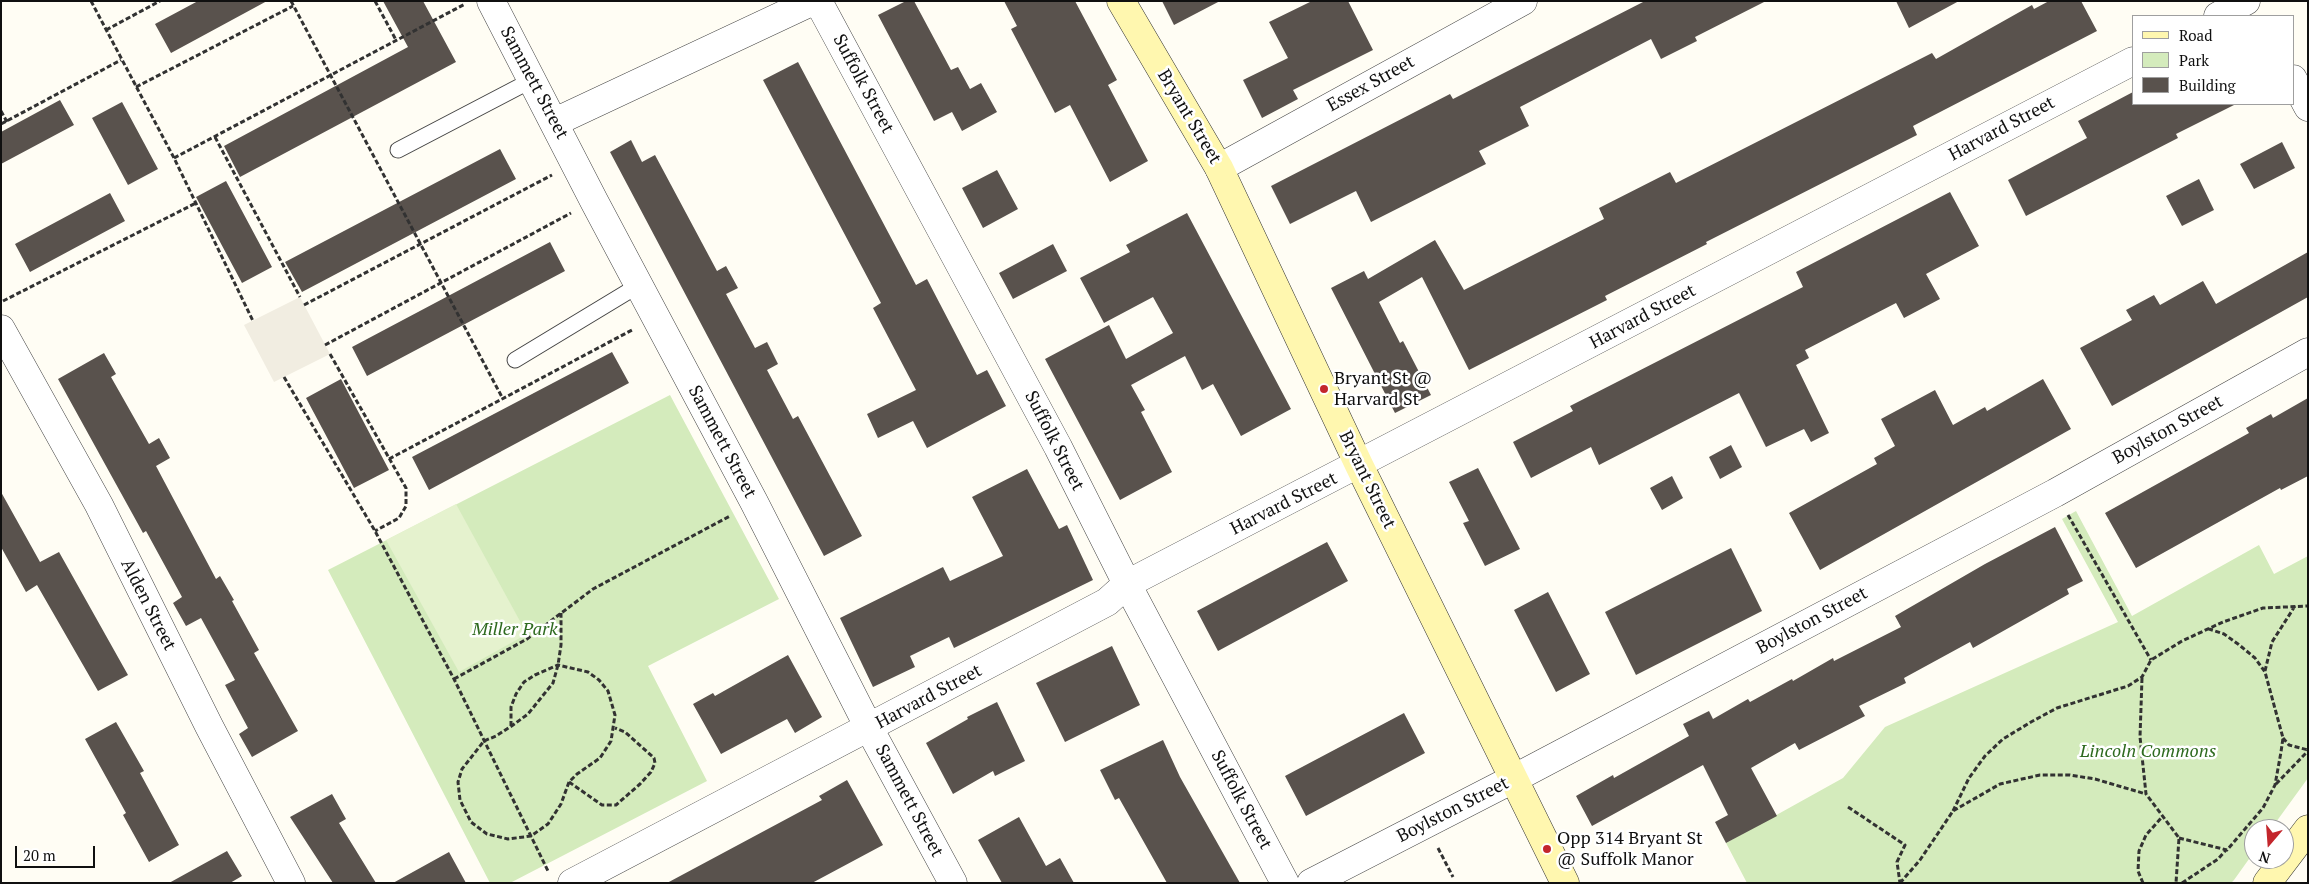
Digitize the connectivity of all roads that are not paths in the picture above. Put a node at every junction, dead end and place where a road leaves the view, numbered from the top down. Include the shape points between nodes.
1 (491, 1) edge
2 (813, 1) edge
3 (818, 1) edge
4 (1121, 1) edge
5 (1523, 1) edge
6 (2246, 1) edge
7 (2252, 1) edge
8 (2220, 15) edge
9 (2259, 15) edge
10 (2132, 62) edge
11 (532, 80) junction
12 (2294, 81) edge
13 (2308, 107) edge
14 (555, 122) junction
15 (398, 150) dead end
16 (1220, 168) junction
17 (639, 285) junction
18 (1, 329) edge
19 (2308, 352) edge
20 (515, 360) dead end
21 (1359, 465) junction
22 (1127, 584) junction
23 (869, 728) junction
24 (1515, 778) junction
25 (2308, 828) edge
26 (561, 879) edge
27 (292, 883) edge
28 (953, 883) edge
29 (1286, 883) edge
30 (1311, 883) edge
31 (1565, 883) edge
32 (2267, 883) edge

1 - 11 street, Sammett Street
2 - 14 street
3 - 22 street, Suffolk Street via 1013,362
4 - 16 main road, Bryant Street
5 - 16 street, Essex Street
6 - 8 street
7 - 9 street
10 - 21 street, Harvard Street
11 - 14 street, Sammett Street
11 - 15 lane
12 - 13 street
14 - 17 street, Sammett Street
16 - 21 main road, Bryant Street
17 - 20 lane
17 - 23 street, Sammett Street
18 - 27 street, Alden Street via 99,505 209,726
19 - 24 street, Boylston Street via 2055,493
21 - 22 street, Harvard Street
21 - 24 main road, Bryant Street
22 - 23 street, Harvard Street via 1107,602
22 - 29 street, Suffolk Street
23 - 26 street, Harvard Street
23 - 28 street, Sammett Street
24 - 30 street, Boylston Street
24 - 31 main road, Bryant Street
25 - 32 main road

